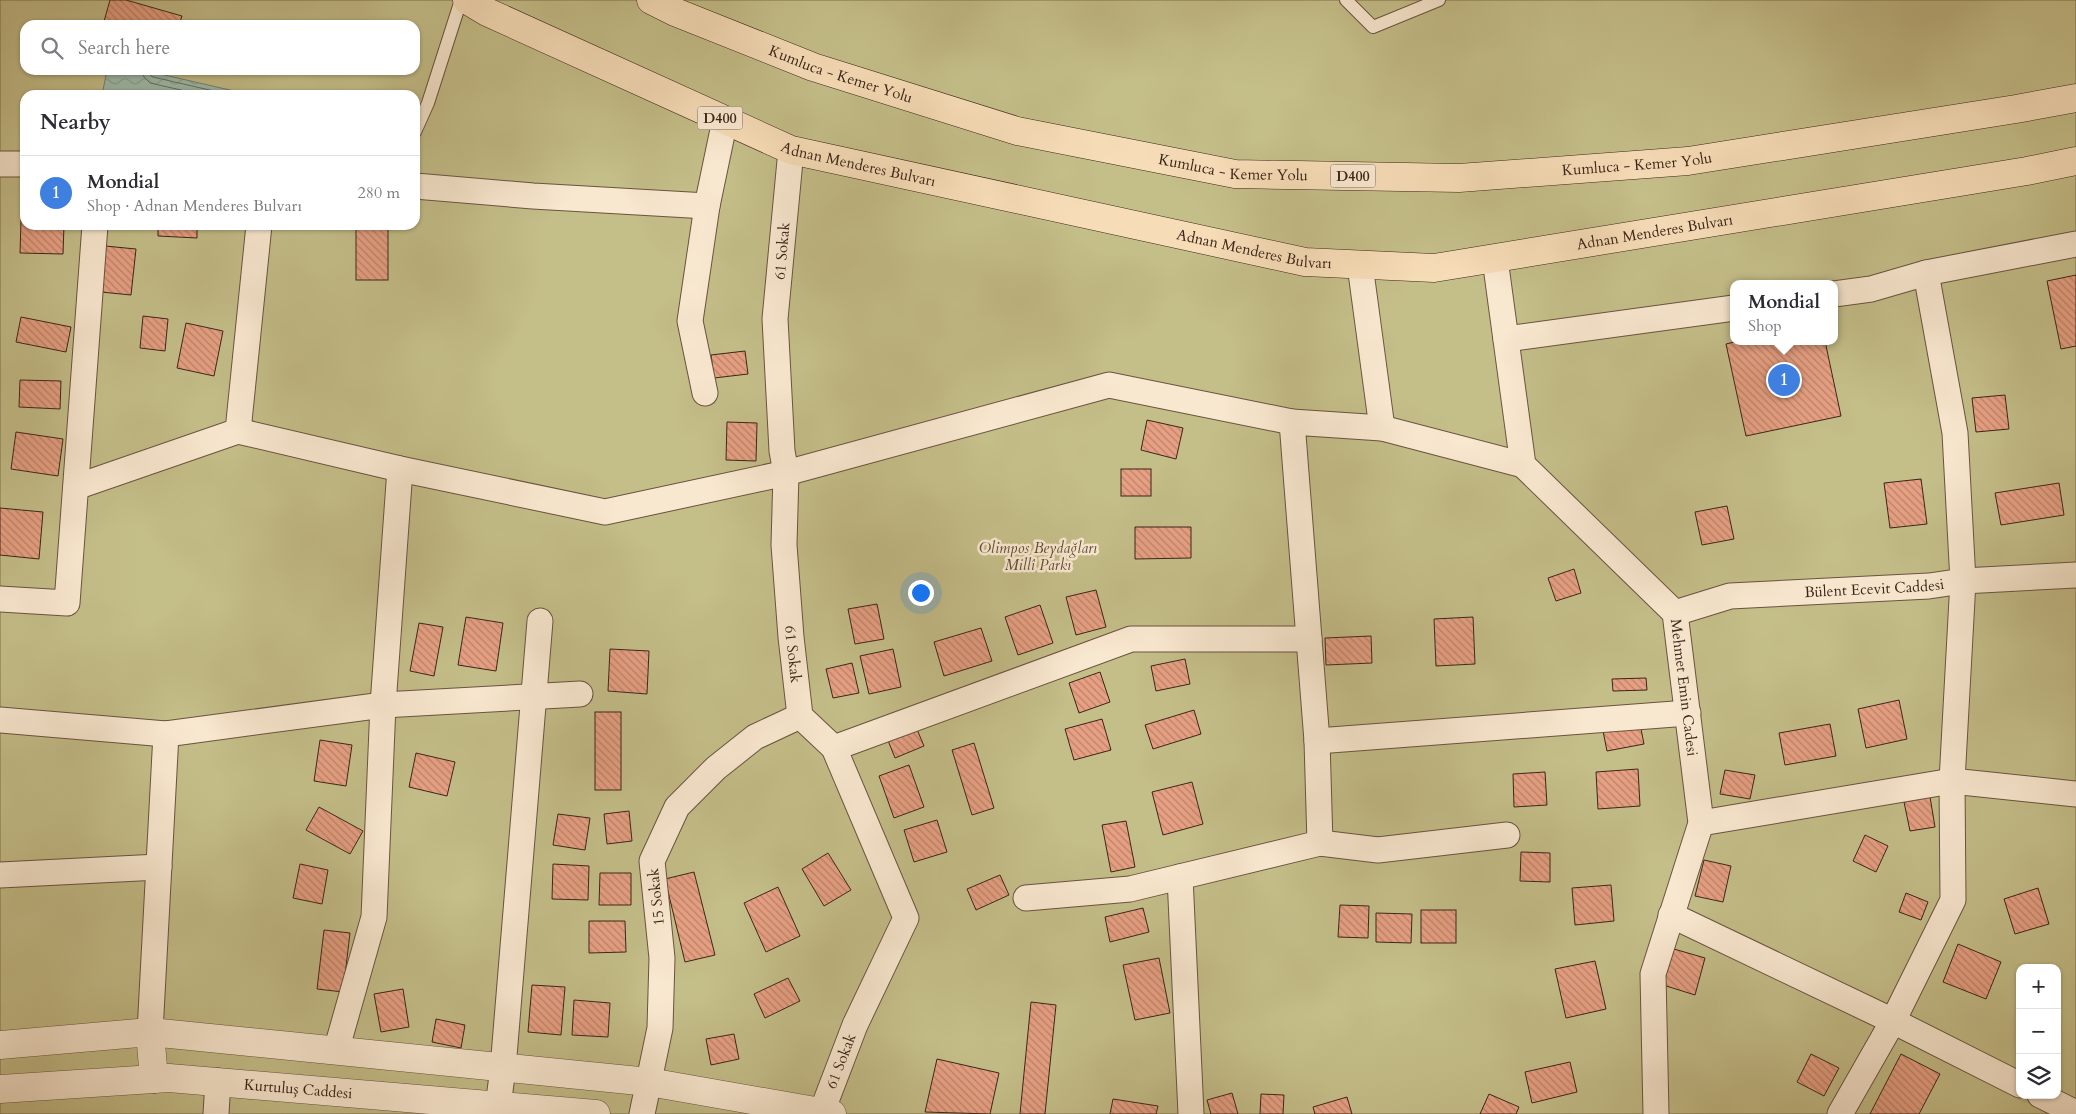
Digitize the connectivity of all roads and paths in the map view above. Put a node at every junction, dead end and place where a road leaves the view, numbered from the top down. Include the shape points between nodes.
1 (461, 0) edge
2 (467, 0) edge
3 (651, 0) edge
4 (1346, 0) edge
5 (1439, 0) edge
6 (2076, 98) edge
7 (725, 120) junction
8 (420, 121) edge
9 (791, 150) junction
10 (2076, 161) edge
11 (0, 164) edge
12 (20, 164) edge
13 (420, 186) edge
14 (707, 206) junction
15 (94, 230) edge
16 (258, 230) edge
17 (2076, 244) edge
18 (1495, 259) junction
19 (1360, 265) junction
20 (1926, 273) junction
21 (1838, 293) edge
22 (1730, 309) edge
23 (1506, 339) junction
24 (705, 393) dead end
25 (1292, 422) junction
26 (1382, 428) junction
27 (238, 431) junction
28 (1523, 465) junction
29 (400, 469) junction
30 (786, 473) junction
31 (76, 487) junction
32 (2076, 575) edge
33 (1963, 581) junction
34 (0, 599) edge
35 (1675, 613) junction
36 (540, 621) dead end
37 (1309, 638) junction
38 (580, 694) dead end
39 (534, 697) junction
40 (383, 705) junction
41 (1688, 713) junction
42 (800, 716) junction
43 (0, 720) edge
44 (166, 734) junction
45 (1317, 741) junction
46 (834, 748) junction
47 (1952, 781) junction
48 (2076, 794) edge
49 (1701, 823) junction
50 (1507, 835) dead end
51 (1320, 843) junction
52 (159, 867) junction
53 (0, 875) edge
54 (1180, 877) junction
55 (1026, 898) dead end
56 (1671, 915) junction
57 (1893, 1022) junction
58 (150, 1032) junction
59 (0, 1045) edge
60 (336, 1051) junction
61 (504, 1068) junction
62 (154, 1079) junction
63 (218, 1081) junction
64 (649, 1082) junction
65 (2016, 1083) edge
66 (0, 1089) edge
67 (2048, 1099) edge
68 (497, 1110) edge
69 (825, 1113) edge
70 (2076, 1113) edge
71 (216, 1114) edge
72 (596, 1114) edge
73 (642, 1114) edge
74 (1191, 1114) edge
75 (1656, 1114) edge
76 (1840, 1114) edge

1 - 8 lane
2 - 7 highway, Adnan Menderes Bulvarı / D400
3 - 6 highway, Kumluca - Kemer Yolu / D400 via 814,67 1016,131 1234,174 1459,178 1688,160
4 - 5 lane via 1373,27
7 - 9 highway, Adnan Menderes Bulvarı / D400
7 - 14 street
9 - 19 highway, Adnan Menderes Bulvarı / D400 via 1305,262
9 - 30 street, 61 Sokak via 775,318
10 - 18 highway, Adnan Menderes Bulvarı / D400
11 - 12 street
13 - 14 street
14 - 24 street via 690,321
15 - 31 street
16 - 27 street
17 - 20 street
18 - 19 highway, Adnan Menderes Bulvarı / D400 via 1434,268
18 - 23 street
19 - 26 street
20 - 21 street via 1871,289
20 - 33 street via 1955,433
22 - 23 street
23 - 28 street
25 - 26 street
25 - 30 street via 1109,385
25 - 37 street
26 - 28 street
27 - 29 street
27 - 31 street
28 - 35 street, Mehmet Emin Cadesi
29 - 30 street via 605,512
29 - 40 street
30 - 42 street, 61 Sokak via 784,545
31 - 34 street via 67,603
32 - 33 street, Bülent Ecevit Caddesi
33 - 35 street, Bülent Ecevit Caddesi via 1928,586 1730,596
33 - 47 street
35 - 41 street, Mehmet Emin Cadesi
36 - 39 street
37 - 45 street
37 - 46 street via 1131,639
38 - 39 street
39 - 40 street
39 - 61 street
40 - 44 street
40 - 60 street via 374,917
41 - 45 street
41 - 49 street, Mehmet Emin Cadesi
42 - 46 street, 61 Sokak
42 - 64 street, 15 Sokak via 755,738 710,774 677,807 652,861 662,958 660,1028
43 - 44 street
44 - 52 street
45 - 51 street
46 - 69 street, 61 Sokak via 906,918 855,1025
47 - 48 street
47 - 49 street
47 - 57 street via 1952,900
49 - 56 street, Mehmet Emin Cadesi
50 - 51 street via 1378,850
51 - 54 street
52 - 53 street
52 - 58 street
54 - 55 street via 1130,889
54 - 74 street
56 - 57 street
56 - 75 street, Mehmet Emin Cadesi via 1653,974
57 - 65 street
57 - 76 street
58 - 59 street
58 - 60 street
58 - 62 street
60 - 61 street
61 - 64 street
61 - 68 street
62 - 63 street, Kurtuluş Caddesi
62 - 66 street, Kurtuluş Caddesi
63 - 68 street, Kurtuluş Caddesi
63 - 71 street
64 - 69 street
64 - 73 street, 15 Sokak
67 - 70 street
68 - 72 street, Kurtuluş Caddesi

